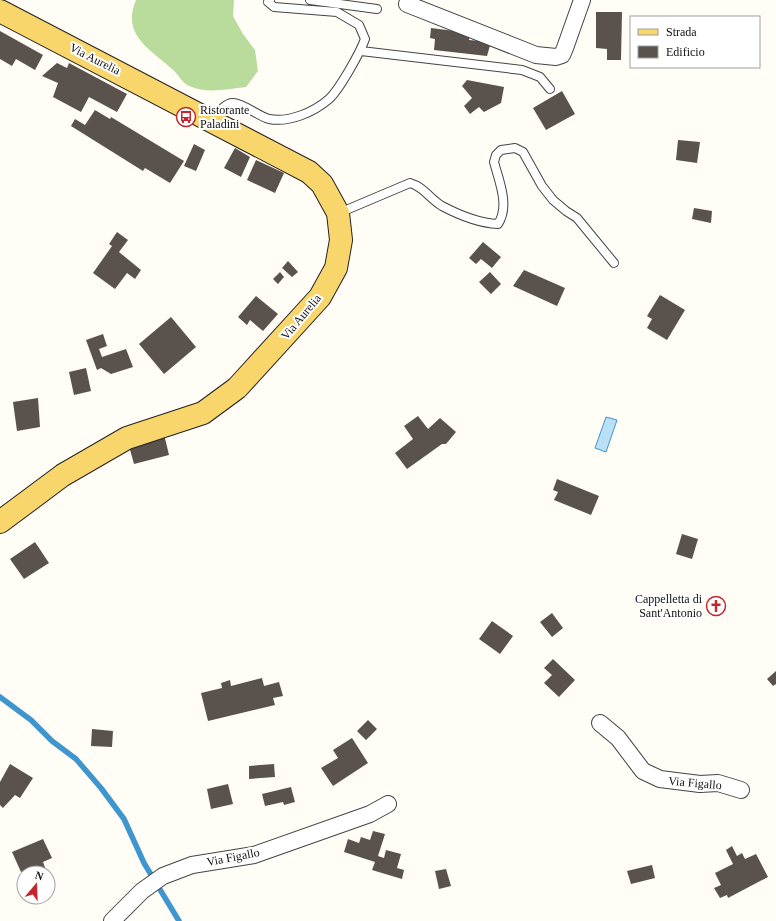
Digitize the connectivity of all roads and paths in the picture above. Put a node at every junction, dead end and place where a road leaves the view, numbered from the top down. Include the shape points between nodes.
1 (270, 0) edge
2 (310, 0) edge
3 (582, 0) edge
4 (407, 4) dead end
5 (377, 9) dead end
6 (0, 11) edge
7 (360, 51) junction
8 (550, 89) dead end
9 (213, 120) junction
10 (338, 213) junction
11 (614, 263) dead end
12 (0, 522) edge
13 (600, 724) dead end
14 (741, 790) dead end
15 (388, 804) dead end
16 (112, 921) edge

1 - 7 lane via 268,2 274,7 337,12 359,25 365,39
2 - 5 lane
3 - 4 street via 562,55 556,57 536,56
6 - 9 main road, Via Aurelia
7 - 8 lane via 522,70 540,77
7 - 9 lane via 330,98 313,111 289,119 270,119 233,103 225,105
9 - 10 main road, Via Aurelia via 309,172 322,184
10 - 11 lane via 410,184 418,186 442,205 459,213 487,223 498,224 504,206 494,162 496,154 501,150 516,148 525,156 553,200 577,218
10 - 12 main road, Via Aurelia via 341,240 336,268 320,297 237,388 203,412 127,438 63,475
13 - 14 street, Via Figallo via 618,738 643,771 660,779 700,784 718,783
15 - 16 street, Via Figallo via 370,814 254,855 192,865 163,876 142,891

